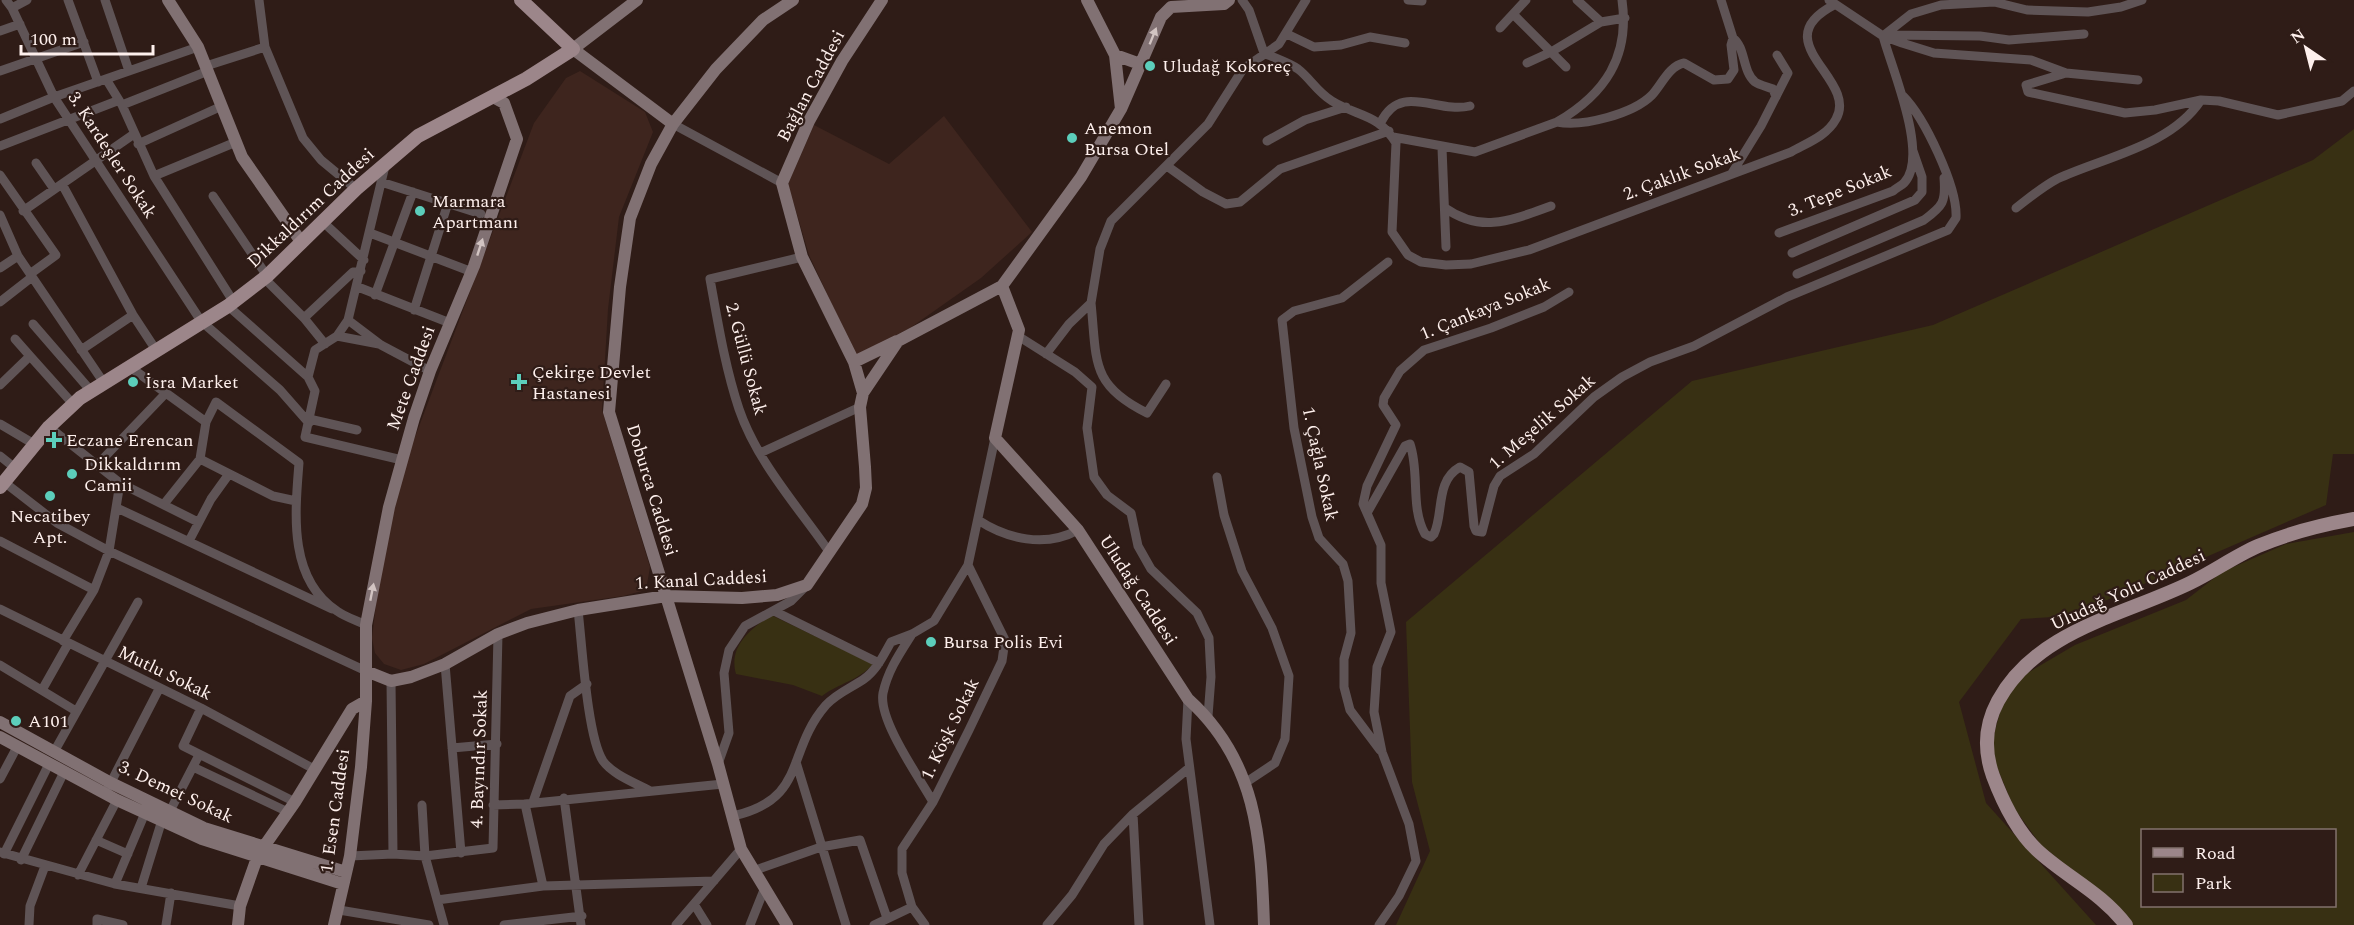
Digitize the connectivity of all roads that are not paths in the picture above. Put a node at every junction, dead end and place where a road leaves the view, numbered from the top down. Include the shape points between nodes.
1 (27, 0) edge
2 (69, 0) edge
3 (105, 0) edge
4 (168, 0) edge
5 (259, 0) edge
6 (521, 0) edge
7 (637, 0) edge
8 (792, 0) edge
9 (882, 0) edge
10 (1087, 0) edge
11 (1229, 0) edge
12 (1242, 0) edge
13 (1306, 0) edge
14 (1408, 0) edge
15 (1526, 0) edge
16 (1577, 0) edge
17 (1622, 0) edge
18 (1721, 0) edge
19 (2142, 0) edge
20 (1422, 1) edge
21 (1832, 2) edge
22 (9, 4) edge
23 (1513, 14) junction
24 (1625, 18) junction
25 (1601, 22) junction
26 (20, 24) junction
27 (1500, 28) dead end
28 (0, 31) edge
29 (1287, 34) junction
30 (2084, 34) dead end
31 (1883, 36) junction
32 (1733, 38) junction
33 (84, 42) junction
34 (1405, 42) dead end
35 (266, 46) junction
36 (198, 47) junction
37 (573, 49) junction
38 (1551, 52) junction
39 (1264, 53) junction
40 (1115, 55) junction
41 (1777, 55) dead end
42 (37, 60) junction
43 (1527, 63) dead end
44 (1140, 64) junction
45 (1566, 67) dead end
46 (207, 69) junction
47 (0, 71) edge
48 (129, 71) junction
49 (2066, 73) junction
50 (102, 80) junction
51 (2138, 80) dead end
52 (2354, 91) edge
53 (1903, 96) junction
54 (54, 97) junction
55 (493, 97) junction
56 (1776, 98) junction
57 (2201, 100) junction
58 (119, 103) junction
59 (222, 106) junction
60 (1470, 106) dead end
61 (1346, 107) junction
62 (1121, 109) junction
63 (0, 119) edge
64 (68, 120) junction
65 (1381, 122) junction
66 (1557, 122) junction
67 (673, 124) junction
68 (134, 134) junction
69 (1391, 134) junction
70 (1267, 141) dead end
71 (236, 142) junction
72 (138, 144) junction
73 (0, 146) edge
74 (1442, 148) junction
75 (1912, 149) junction
76 (1939, 154) junction
77 (97, 159) junction
78 (36, 163) dead end
79 (385, 163) junction
80 (1167, 166) junction
81 (1732, 173) junction
82 (0, 175) edge
83 (154, 176) junction
84 (381, 182) junction
85 (782, 183) junction
86 (58, 187) junction
87 (356, 189) junction
88 (413, 192) junction
89 (213, 196) dead end
90 (448, 203) junction
91 (1551, 206) dead end
92 (1445, 208) junction
93 (2016, 208) dead end
94 (23, 211) junction
95 (481, 214) dead end
96 (0, 215) edge
97 (323, 222) junction
98 (370, 233) junction
99 (1779, 233) dead end
100 (302, 243) junction
101 (394, 243) junction
102 (1446, 247) dead end
103 (1792, 253) dead end
104 (18, 256) junction
105 (432, 257) junction
106 (802, 257) junction
107 (364, 260) junction
108 (1388, 262) dead end
109 (0, 268) edge
110 (467, 270) dead end
111 (361, 271) junction
112 (1797, 274) dead end
113 (31, 276) junction
114 (266, 277) junction
115 (1002, 286) junction
116 (358, 287) junction
117 (1569, 292) dead end
118 (375, 295) junction
119 (0, 302) edge
120 (1091, 303) junction
121 (231, 304) junction
122 (414, 310) junction
123 (133, 315) junction
124 (304, 318) junction
125 (348, 320) junction
126 (201, 321) junction
127 (450, 323) junction
128 (33, 324) dead end
129 (337, 336) junction
130 (1018, 336) junction
131 (15, 339) dead end
132 (898, 341) junction
133 (325, 344) junction
134 (381, 345) junction
135 (81, 350) junction
136 (156, 350) junction
137 (1046, 354) junction
138 (30, 356) junction
139 (854, 362) junction
140 (130, 367) junction
141 (430, 371) junction
142 (308, 377) junction
143 (1100, 377) junction
144 (104, 383) junction
145 (1166, 384) dead end
146 (0, 385) edge
147 (1092, 387) junction
148 (91, 391) junction
149 (863, 393) junction
150 (165, 394) junction
151 (74, 404) junction
152 (860, 407) junction
153 (309, 421) junction
154 (206, 422) junction
155 (0, 424) edge
156 (49, 428) junction
157 (357, 430) dead end
158 (995, 438) junction
159 (34, 444) junction
160 (760, 453) junction
161 (0, 456) edge
162 (200, 459) junction
163 (402, 460) junction
164 (97, 465) junction
165 (15, 468) junction
166 (230, 474) junction
167 (1217, 477) dead end
168 (120, 483) junction
169 (2, 484) edge
170 (296, 501) junction
171 (164, 504) junction
172 (117, 508) junction
173 (1367, 513) junction
174 (2354, 519) edge
175 (978, 520) junction
176 (198, 522) junction
177 (1078, 530) junction
178 (0, 541) edge
179 (189, 541) junction
180 (109, 551) junction
181 (830, 553) junction
182 (968, 565) junction
183 (807, 585) junction
184 (94, 590) junction
185 (666, 596) junction
186 (138, 602) dead end
187 (0, 609) edge
188 (336, 610) junction
189 (578, 610) junction
190 (774, 611) junction
191 (366, 625) junction
192 (498, 634) junction
193 (912, 634) junction
194 (65, 642) junction
195 (103, 661) junction
196 (879, 663) junction
197 (445, 664) junction
198 (0, 665) edge
199 (366, 671) junction
200 (391, 681) junction
201 (587, 684) junction
202 (366, 687) junction
203 (159, 689) junction
204 (42, 690) junction
205 (1188, 699) junction
206 (366, 701) junction
207 (201, 708) junction
208 (76, 711) junction
209 (1208, 716) junction
210 (0, 722) edge
211 (0, 737) edge
212 (497, 744) junction
213 (17, 747) junction
214 (452, 748) junction
215 (54, 752) junction
216 (1382, 752) junction
217 (199, 755) junction
218 (796, 762) junction
219 (49, 764) junction
220 (718, 764) junction
221 (193, 767) junction
222 (1190, 768) junction
223 (314, 769) junction
224 (64, 772) junction
225 (0, 779) edge
226 (1245, 783) junction
227 (723, 784) junction
228 (108, 788) junction
229 (651, 791) junction
230 (564, 798) junction
231 (117, 800) junction
232 (933, 802) junction
233 (529, 803) junction
234 (422, 805) dead end
235 (493, 805) junction
236 (291, 807) junction
237 (145, 813) junction
238 (1133, 814) junction
239 (166, 816) junction
240 (733, 816) junction
241 (96, 840) junction
242 (821, 847) junction
243 (741, 849) junction
244 (260, 851) junction
245 (2, 853) edge
246 (461, 853) junction
247 (128, 854) junction
248 (393, 854) junction
249 (350, 856) junction
250 (425, 856) junction
251 (21, 860) junction
252 (45, 866) junction
253 (753, 871) junction
254 (78, 874) junction
255 (345, 878) junction
256 (714, 881) junction
257 (115, 884) junction
258 (578, 884) junction
259 (543, 886) junction
260 (141, 888) junction
261 (764, 890) junction
262 (171, 893) junction
263 (437, 900) junction
264 (694, 904) junction
265 (240, 906) junction
266 (912, 907) junction
267 (339, 910) junction
268 (888, 918) junction
269 (581, 920) edge
270 (97, 922) edge
271 (29, 925) edge
272 (123, 925) edge
273 (166, 925) edge
274 (238, 925) edge
275 (334, 925) edge
276 (429, 925) edge
277 (444, 925) edge
278 (504, 925) edge
279 (676, 925) edge
280 (707, 925) edge
281 (750, 925) edge
282 (787, 925) edge
283 (846, 925) edge
284 (873, 925) edge
285 (924, 925) edge
286 (1047, 925) edge
287 (1139, 925) edge
288 (1209, 925) edge
289 (1264, 925) edge
290 (1379, 925) edge
291 (2126, 925) edge

1 - 22 street
2 - 33 street
3 - 48 street
4 - 36 main road
5 - 35 street
6 - 37 main road
7 - 37 main road, Dikkaldırım Caddesi
8 - 67 main road, Doburca Caddesi via 741,42
9 - 85 main road, Bağlan Caddesi via 809,121
10 - 40 main road
44 -> 11 main road via 1161,17 1171,7 1224,4
12 - 39 street
13 - 29 street
14 - 20 street
15 - 23 street
16 - 25 street
17 - 24 street
18 - 32 street
19 - 31 street via 2088,12 2027,10 1994,2 1941,5 1911,14
21 - 31 street
21 - 81 street, 2. Çaklık Sokak via 1809,25 1809,41 1813,58 1832,84 1839,103 1837,118 1824,134 1791,152
22 - 26 street, 3. Kardeşler Sokak
23 - 27 street
23 - 38 street
24 - 25 street
24 - 66 street via 1621,54 1600,90
25 - 38 street
26 - 28 street
26 - 42 street, 3. Kardeşler Sokak
29 - 34 street via 1314,47 1370,37
29 - 39 street
30 - 31 street via 2009,40 1980,36
31 - 49 street via 1934,53 2031,60
31 - 53 street, 3. Tepe Sokak
32 - 56 street via 1755,82 1773,90
32 - 66 street via 1734,69 1728,79 1714,80 1680,63 1652,96 1631,111 1569,124
33 - 42 street
33 - 50 street
35 - 46 street
35 - 87 street via 303,138 321,160
36 - 46 main road
36 - 48 street
37 - 55 main road, Dikkaldırım Caddesi
37 - 67 main road
38 - 43 street
38 - 45 street
39 - 61 street via 1298,69 1312,86
39 - 80 street via 1242,69 1208,124
40 - 44 main road
40 - 62 main road
41 - 56 street via 1788,73
42 - 47 street
42 - 54 street, 3. Kardeşler Sokak
44 - 62 main road
46 - 58 street
46 - 59 main road
48 - 50 street
49 - 51 street
49 - 57 street via 2026,85 2028,92 2125,113
50 - 54 street
50 - 58 street
52 - 57 street via 2342,101 2278,115
53 - 75 street, 3. Tepe Sokak
53 - 76 street
54 - 63 street
54 - 64 street, 3. Kardeşler Sokak
55 - 79 main road, Dikkaldırım Caddesi via 418,136
127 -> 55 main road, Mete Caddesi via 474,266 517,139 504,103
56 - 81 street
57 - 93 street via 2193,112 2164,133 2048,184
58 - 64 street
58 - 68 street
59 - 71 main road
59 - 72 street
60 - 65 street via 1460,109 1429,102 1395,103
61 - 65 street
61 - 70 street via 1305,120
62 - 115 main road via 1081,177
64 - 73 street
64 - 77 street, 3. Kardeşler Sokak
65 - 69 street
66 - 74 street via 1475,152
67 - 85 street
67 - 185 main road, Doburca Caddesi via 651,164 630,218 609,412
68 - 72 street
68 - 77 street
69 - 74 street
69 - 80 street via 1280,169 1240,202 1226,204
69 - 81 street, 2. Çaklık Sokak via 1396,143 1392,232 1402,250 1421,262 1446,265 1471,264 1529,250
71 - 83 street
71 - 100 main road via 242,157
72 - 83 street
74 - 92 street
75 - 99 street, 3. Tepe Sokak via 1910,171 1905,182 1893,191
75 - 103 street via 1922,177 1922,192 1915,200
76 - 112 street via 1946,198 1937,211
76 - 173 street, 1. Meşelik Sokak via 1952,191 1956,218 1941,235 1787,297 1694,346 1622,376 1534,454 1500,476 1482,532 1474,526 1470,477 1463,467 1455,470 1444,488 1434,534 1425,534 1418,515 1410,444 1405,446
77 - 86 street
77 - 126 street, 3. Kardeşler Sokak
78 - 86 street
79 - 84 street
79 - 87 main road, Dikkaldırım Caddesi
80 - 120 street via 1111,221 1100,249
82 - 94 street
83 - 121 street
84 - 88 street
84 - 98 street
85 - 106 main road
86 - 94 street
86 - 123 street
87 - 97 main road, Dikkaldırım Caddesi
88 - 90 street
88 - 101 street
89 - 114 street
90 - 95 street
90 - 105 street
91 - 92 street via 1488,224 1460,219
92 - 102 street
94 - 113 street via 56,255
96 - 104 street
97 - 100 main road, Dikkaldırım Caddesi
97 - 107 street
98 - 101 street
98 - 107 street
100 - 114 main road, Dikkaldırım Caddesi
101 - 105 street
101 - 118 street
104 - 109 street
104 - 113 street
105 - 110 street
105 - 122 street
106 - 139 main road
106 - 160 street, 2. Güllü Sokak via 710,279 740,411
107 - 111 street
108 - 216 street, 1. Çağla Sokak via 1342,298 1294,311 1282,320 1294,428 1312,517 1319,538 1343,564 1348,581 1351,633 1344,659 1344,687 1350,710
111 - 116 street
111 - 124 street via 353,272
113 - 119 street
113 - 135 street
114 - 121 main road, Dikkaldırım Caddesi
114 - 124 street
115 - 130 main road
115 - 132 main road
116 - 118 street
116 - 125 street
117 - 173 street, 1. Çankaya Sokak via 1544,307 1424,350 1400,371 1384,398 1383,405 1396,426 1367,486 1363,504
118 - 122 street
120 - 137 street
120 - 143 street
121 - 126 main road, Dikkaldırım Caddesi
121 - 142 street
122 - 127 street
123 - 135 street
123 - 136 street
124 - 133 street
125 - 129 street
125 - 134 street
126 - 136 main road, Dikkaldırım Caddesi
126 - 153 street, 3. Kardeşler Sokak via 280,390
127 - 141 main road, Mete Caddesi
128 - 148 street
129 - 133 street
129 - 134 street
130 - 137 street
130 - 158 main road
131 - 138 street
132 - 139 main road
132 - 149 main road
133 - 142 street via 315,351
134 - 141 street
135 - 144 street
136 - 140 main road, Dikkaldırım Caddesi
137 - 147 street
138 - 146 street
138 - 151 street
139 - 149 main road
140 - 144 main road, Dikkaldırım Caddesi
140 - 150 street
141 - 163 main road, Mete Caddesi
142 - 153 street via 315,391
143 - 145 street via 1126,403 1147,413
143 - 147 street
144 - 148 main road, Dikkaldırım Caddesi
147 - 209 street via 1087,428 1094,477 1107,495 1131,513 1138,546 1151,569 1197,613 1209,638
148 - 151 main road, Dikkaldırım Caddesi
149 - 152 main road
150 - 154 street
150 - 164 street
151 - 156 main road, Dikkaldırım Caddesi
152 - 160 street
152 - 181 main road via 866,488 862,504
153 - 157 street
153 - 163 street via 305,437
154 - 162 street
154 - 170 street via 216,402 299,463
155 - 159 street
156 - 159 main road, Dikkaldırım Caddesi
156 - 164 street
158 - 175 street
158 - 177 main road, Uludağ Caddesi
159 - 165 main road, Dikkaldırım Caddesi
160 - 181 street, 2. Güllü Sokak
161 - 165 street
162 - 166 street
162 - 171 street
191 -> 163 main road, Mete Caddesi
164 - 168 street
165 - 169 main road, Dikkaldırım Caddesi
166 - 170 street via 273,496
166 - 176 street
167 - 226 street via 1224,515 1242,571 1272,627 1289,676 1285,739 1275,763
168 - 171 street
168 - 172 street
169 - 180 street via 57,523
170 - 188 street via 299,561 315,588
171 - 176 street
172 - 179 street
172 - 180 street
173 - 216 street, 1. Çankaya Sokak via 1381,545 1382,583 1391,632 1377,667 1374,712
174 - 291 main road, Uludağ Yolu Caddesi via 2317,526 2257,547 2190,583 2074,632 2026,663 2005,688 1992,713 1986,737 1992,774 2015,821 2036,849 2110,905
175 - 177 street via 997,532 1041,541 1065,538
175 - 182 street
176 - 179 street
177 - 205 main road, Uludağ Caddesi
178 - 184 street
179 - 188 street
180 - 184 street
180 - 199 street
181 - 183 main road
182 - 193 street via 934,621
182 - 232 street, 1. Köşk Sokak via 1005,640 1002,661
183 - 185 main road, 1. Kanal Caddesi via 777,595 742,598
183 - 190 street
184 - 194 street
185 - 189 main road, 1. Kanal Caddesi
185 - 220 main road, Doburca Caddesi
186 - 195 street
187 - 194 street, Mutlu Sokak
188 - 191 street
189 - 192 main road, 1. Kanal Caddesi
189 - 201 street
190 - 196 street
190 - 220 street via 745,626 729,651 724,673 729,733
191 - 199 main road, Mete Caddesi
192 - 197 main road, 1. Kanal Caddesi
192 - 212 street, 4. Bayındır Sokak
193 - 196 street via 891,642
193 - 232 street, 1. Köşk Sokak via 892,664 883,695 886,718
194 - 195 street, Mutlu Sokak
194 - 204 street
195 - 203 street, Mutlu Sokak
195 - 208 street
196 - 218 street via 827,705 806,736
197 - 200 main road, 1. Kanal Caddesi
197 - 214 street
198 - 204 street
199 - 200 main road
199 - 202 main road, Mete Caddesi
200 - 202 main road, 1. Kanal Caddesi
200 - 248 street
201 - 229 street via 593,739 604,762
201 - 233 street via 570,696
202 - 206 main road
203 - 207 street, Mutlu Sokak
203 - 228 street
204 - 208 street
205 - 209 main road, Uludağ Caddesi
205 - 222 street via 1186,739
206 - 223 main road via 352,709
206 - 249 main road, 1. Esen Caddesi
207 - 217 street via 183,746
207 - 223 street, Mutlu Sokak
208 - 215 street
209 - 226 main road, Uludağ Caddesi via 1235,757
210 - 215 main road, 3. Demet Sokak
211 - 213 main road, 3. Demet Sokak
212 - 214 street
212 - 235 street, 4. Bayındır Sokak
213 - 219 main road, 3. Demet Sokak
213 - 225 street
214 - 246 street
215 - 228 main road, 3. Demet Sokak
216 - 290 street, 1. Çankaya Sokak via 1409,824 1416,861
217 - 221 street
217 - 236 street
218 - 240 street via 788,784 774,798 751,812
218 - 242 street
219 - 224 main road, 3. Demet Sokak
219 - 245 street
220 - 227 main road, Doburca Caddesi
221 - 236 street
221 - 239 street
222 - 238 street
222 - 288 street
223 - 236 main road
224 - 228 main road, 3. Demet Sokak
224 - 251 street
226 - 289 main road, Uludağ Caddesi via 1262,856
227 - 229 street
227 - 240 main road, Doburca Caddesi
228 - 231 main road, 3. Demet Sokak
228 - 239 main road, 3. Demet Sokak
229 - 230 street
230 - 233 street
230 - 258 street
231 - 237 main road, 3. Demet Sokak
231 - 241 street
232 - 266 street via 902,849 902,873
233 - 235 street
233 - 259 street
234 - 250 street
235 - 246 street, 4. Bayındır Sokak via 493,848
236 - 244 main road
237 - 239 main road, 3. Demet Sokak
237 - 247 street
238 - 286 street via 1104,844 1072,895
238 - 287 street
239 - 244 main road, 3. Demet Sokak via 202,839
239 - 260 street
240 - 243 main road, Doburca Caddesi
241 - 247 street
241 - 254 street
242 - 253 street
242 - 268 street via 860,840
242 - 283 street
243 - 253 main road, Doburca Caddesi
243 - 256 street
244 - 255 main road, 3. Demet Sokak
244 - 265 main road
245 - 251 street
246 - 250 street, 4. Bayındır Sokak
247 - 257 street
248 - 249 street, 4. Bayındır Sokak
248 - 250 street, 4. Bayındır Sokak
249 - 255 main road, 1. Esen Caddesi
250 - 263 street
251 - 252 street
252 - 254 street
252 - 271 street via 30,906
253 - 261 main road, Doburca Caddesi
254 - 257 street
255 - 267 main road, 1. Esen Caddesi
256 - 258 street
256 - 264 street
257 - 260 street
258 - 259 street
258 - 269 street
259 - 263 street
260 - 262 street
261 - 281 street
261 - 282 main road, Doburca Caddesi
262 - 265 street
262 - 273 street
263 - 277 street
264 - 279 street
264 - 280 street
265 - 274 main road
266 - 268 street
266 - 285 street
267 - 275 main road, 1. Esen Caddesi
267 - 276 street
268 - 284 street
269 - 278 street via 539,919
270 - 272 street

